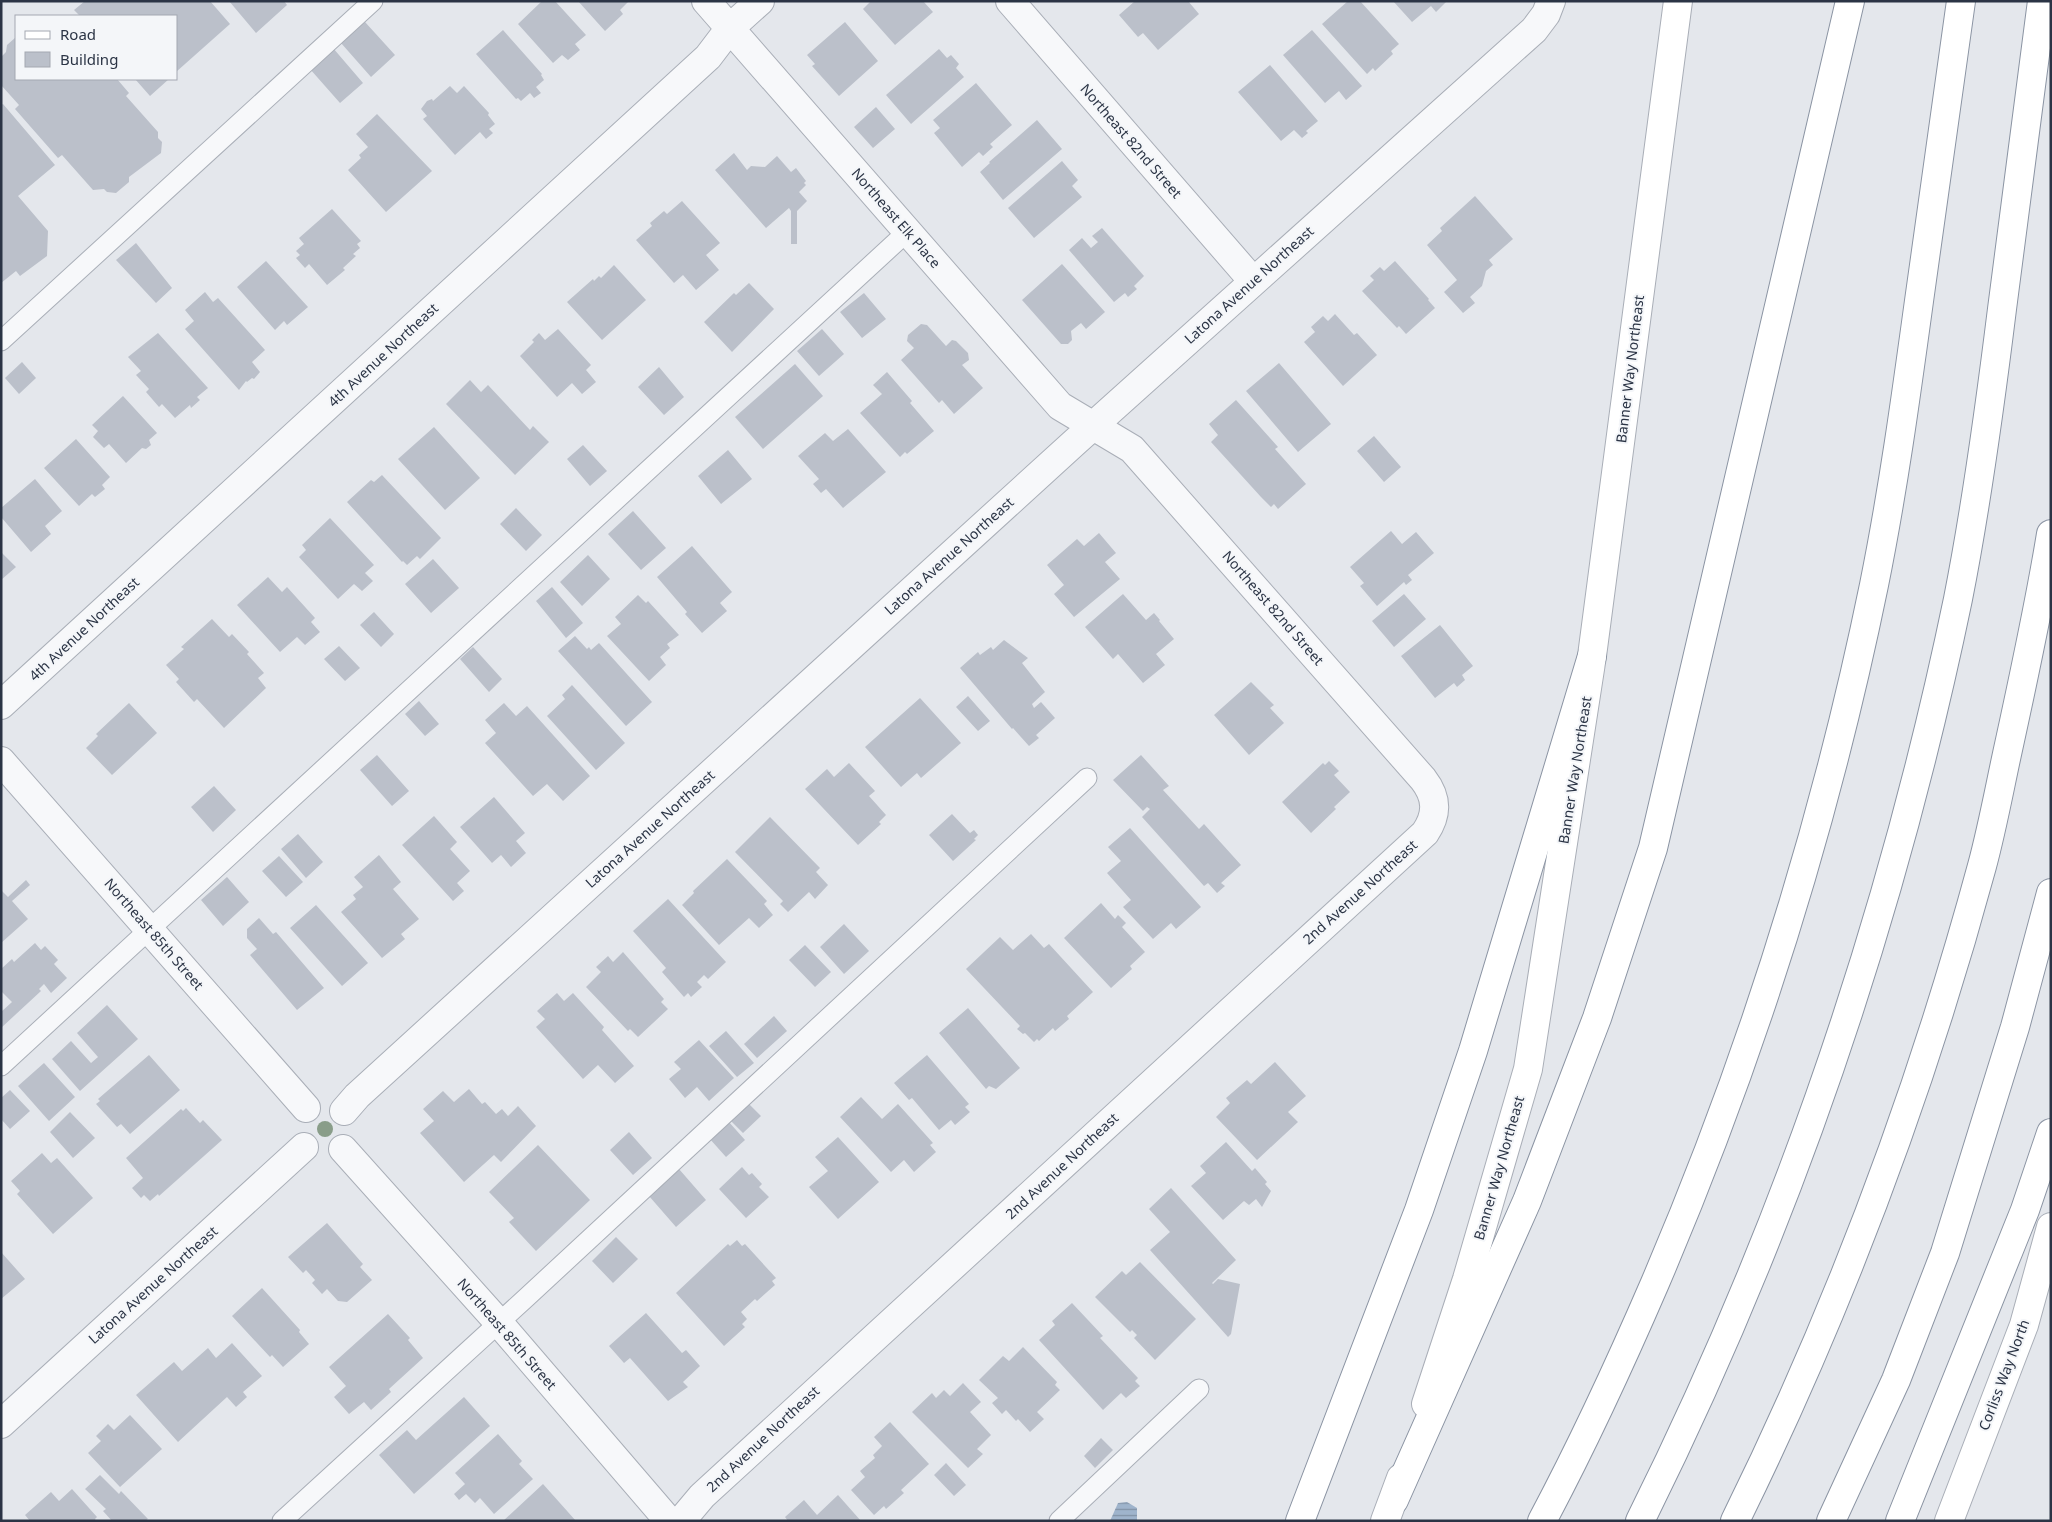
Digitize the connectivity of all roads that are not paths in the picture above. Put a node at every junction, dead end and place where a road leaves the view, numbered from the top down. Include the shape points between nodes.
1 (373, 1) edge
2 (706, 1) edge
3 (760, 1) edge
4 (1010, 1) edge
5 (1551, 1) edge
6 (1678, 1) edge
7 (1850, 1) edge
8 (1961, 1) edge
9 (2042, 1) edge
10 (730, 28) junction
11 (908, 231) junction
12 (1253, 281) junction
13 (1, 341) edge
14 (1094, 425) junction
15 (2051, 534) edge
16 (1592, 656) junction
17 (1, 705) edge
18 (1, 761) edge
19 (1087, 778) dead end
20 (1435, 806) joint
21 (2051, 893) edge
22 (150, 929) junction
23 (1, 1066) edge
24 (306, 1108) junction
25 (344, 1111) junction
26 (2051, 1133) edge
27 (304, 1147) junction
28 (343, 1149) junction
29 (2051, 1227) edge
30 (499, 1323) junction
31 (1199, 1389) dead end
32 (1, 1424) edge
33 (1390, 1510) edge
34 (282, 1521) edge
35 (669, 1521) edge
36 (680, 1521) edge
37 (1060, 1521) edge
38 (1300, 1521) edge
39 (1542, 1521) edge
40 (1640, 1521) edge
41 (1735, 1521) edge
42 (1831, 1521) edge
43 (1900, 1521) edge
44 (1949, 1521) edge

1 - 13 lane
2 - 10 street, Northeast Elk Place
3 - 10 street, 4th Avenue Northeast
4 - 12 street, Northeast 82nd Street
5 - 12 street, Latona Avenue Northeast via 1534,30
6 - 16 main road, Banner Way Northeast
7 - 33 main road via 1652,848 1596,1018 1527,1201
8 - 39 main road via 1898,454 1870,604 1811,844 1730,1097 1681,1222 1629,1344
9 - 40 main road via 1982,469 1937,694 1899,848 1822,1096 1776,1217 1727,1336
10 - 11 street, Northeast Elk Place
10 - 17 street, 4th Avenue Northeast via 701,64
11 - 14 street, Northeast Elk Place via 1060,406
11 - 22 lane
12 - 14 street, Latona Avenue Northeast
14 - 20 street, Northeast 82nd Street via 1132,449 1423,779 1434,797
14 - 25 street, Latona Avenue Northeast
15 - 41 main road via 2038,611 1982,865 1942,1002 1857,1243 1807,1366
16 - 33 main road, Banner Way Northeast via 1528,1069 1467,1279
16 - 38 main road via 1470,1061 1419,1210
18 - 22 street, Northeast 85th Street
19 - 30 lane
20 - 36 street, 2nd Avenue Northeast via 1434,816 1425,833 702,1496
21 - 42 main road via 2015,1027 1945,1254 1896,1380
22 - 23 lane
22 - 24 street, Northeast 85th Street
24 - 25 street via 326,1102
24 - 27 street via 297,1127
25 - 28 street via 351,1130
26 - 43 main road via 2025,1210
27 - 28 street via 323,1156
27 - 32 street, Latona Avenue Northeast
28 - 30 street, Northeast 85th Street
29 - 44 main road, Corliss Way North via 2024,1325
30 - 34 lane
30 - 35 street, Northeast 85th Street
31 - 37 lane

